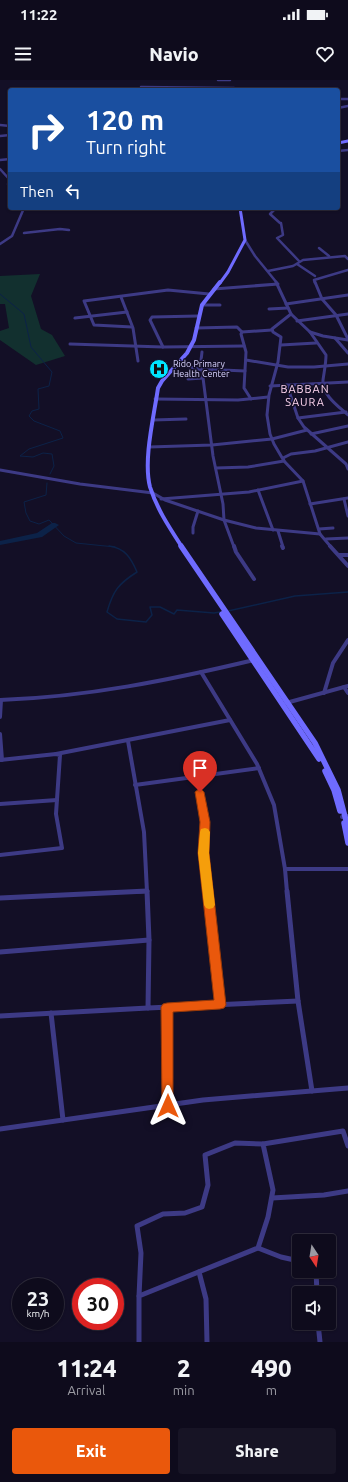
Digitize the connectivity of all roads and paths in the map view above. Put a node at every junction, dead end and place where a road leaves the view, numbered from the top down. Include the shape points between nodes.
1 (218, 80) edge
2 (230, 80) edge
3 (141, 87) dead end
4 (188, 88) edge
5 (0, 169) edge
6 (8, 178) edge
7 (22, 210) edge
8 (240, 210) edge
9 (274, 210) edge
10 (69, 230) dead end
11 (24, 233) dead end
12 (245, 240) junction
13 (0, 244) edge
14 (319, 248) dead end
15 (330, 256) junction
16 (347, 260) edge
17 (299, 261) junction
18 (297, 264) junction
19 (347, 266) edge
20 (268, 271) junction
21 (348, 271) edge
22 (315, 276) dead end
23 (278, 284) junction
24 (214, 289) junction
25 (209, 294) junction
26 (348, 295) edge
27 (121, 297) junction
28 (322, 299) junction
29 (220, 304) dead end
30 (286, 304) junction
31 (202, 305) junction
32 (288, 308) junction
33 (269, 309) dead end
34 (126, 312) junction
35 (291, 314) junction
36 (348, 314) edge
37 (336, 315) junction
38 (90, 316) junction
39 (198, 316) junction
40 (75, 318) dead end
41 (298, 320) junction
42 (132, 327) junction
43 (196, 328) junction
44 (272, 330) junction
45 (242, 332) junction
46 (314, 335) junction
47 (335, 338) junction
48 (348, 340) edge
49 (316, 343) junction
50 (70, 344) dead end
51 (135, 345) junction
52 (281, 345) junction
53 (191, 346) junction
54 (244, 346) junction
55 (162, 347) junction
56 (202, 352) dead end
57 (348, 353) edge
58 (246, 360) junction
59 (138, 361) dead end
60 (177, 364) junction
61 (348, 364) edge
62 (278, 366) junction
63 (326, 367) junction
64 (200, 369) junction
65 (245, 371) junction
66 (203, 378) junction
67 (188, 379) dead end
68 (323, 382) junction
69 (348, 382) edge
70 (286, 385) junction
71 (270, 386) junction
72 (268, 397) junction
73 (155, 399) junction
74 (251, 399) junction
75 (206, 400) junction
76 (347, 413) edge
77 (298, 418) junction
78 (186, 419) dead end
79 (153, 420) junction
80 (348, 426) edge
81 (307, 430) junction
82 (312, 434) junction
83 (272, 439) junction
84 (348, 442) edge
85 (212, 445) junction
86 (150, 447) junction
87 (327, 448) junction
88 (284, 461) junction
89 (216, 468) junction
90 (348, 468) edge
91 (0, 470) edge
92 (303, 481) junction
93 (258, 490) junction
94 (153, 493) junction
95 (222, 494) junction
96 (346, 498) edge
97 (161, 499) junction
98 (310, 504) junction
99 (198, 511) junction
100 (348, 516) edge
101 (224, 520) junction
102 (333, 528) dead end
103 (319, 529) junction
104 (273, 530) junction
105 (278, 531) junction
106 (194, 533) dead end
107 (320, 534) junction
108 (348, 538) edge
109 (326, 539) junction
110 (283, 548) dead end
111 (339, 555) junction
112 (348, 555) edge
113 (348, 566) edge
114 (254, 579) dead end
115 (348, 640) edge
116 (256, 660) junction
117 (201, 672) junction
118 (346, 687) edge
119 (324, 693) junction
120 (348, 693) edge
121 (0, 700) edge
122 (285, 703) junction
123 (0, 717) edge
124 (230, 720) junction
125 (0, 734) edge
126 (128, 741) junction
127 (56, 754) junction
128 (1, 760) edge
129 (258, 768) junction
130 (197, 776) junction
131 (135, 785) junction
132 (57, 800) junction
133 (0, 804) edge
134 (345, 816) edge
135 (348, 828) edge
136 (348, 843) edge
137 (0, 855) edge
138 (285, 869) junction
139 (348, 869) edge
140 (147, 891) junction
141 (0, 898) edge
142 (149, 940) junction
143 (0, 952) edge
144 (298, 1001) junction
145 (220, 1005) junction
146 (167, 1007) junction
147 (148, 1008) junction
148 (51, 1013) junction
149 (0, 1016) edge
150 (348, 1088) edge
151 (312, 1091) junction
152 (168, 1106) junction
153 (63, 1120) junction
154 (0, 1129) edge
155 (263, 1144) junction
156 (348, 1146) edge
157 (348, 1191) edge
158 (272, 1198) junction
159 (258, 1248) junction
160 (292, 1259) edge
161 (199, 1272) junction
162 (139, 1296) junction
163 (319, 1330) edge
164 (139, 1342) edge
165 (206, 1342) edge
166 (320, 1342) edge

1 - 2 street
3 - 4 street
5 - 6 street
7 - 13 street via 12,236
8 - 12 main road
9 - 17 street via 270,214 280,223 283,235 277,238
10 - 11 street
12 - 20 street
12 - 24 main road via 228,272
14 - 15 street
15 - 16 street via 345,256
15 - 17 street
17 - 18 street
18 - 20 street
18 - 22 street
19 - 21 street
20 - 23 street
21 - 28 street via 314,280
23 - 24 street
23 - 30 street
24 - 25 main road
25 - 27 street via 168,290
25 - 31 main road
26 - 28 street
27 - 34 street
27 - 38 street via 84,301
28 - 30 street
28 - 37 street
29 - 31 street
30 - 32 street
31 - 39 main road
32 - 33 street
32 - 35 street
34 - 38 street
34 - 42 street
35 - 41 street
35 - 44 street
36 - 37 street
37 - 41 street
37 - 48 street
38 - 40 street
38 - 42 street via 94,325
39 - 43 main road
39 - 55 street via 152,317 150,320
41 - 46 street
42 - 51 street
43 - 45 street via 237,327
43 - 53 main road
44 - 45 street
44 - 52 street via 281,338
45 - 54 street
46 - 47 street
46 - 49 street
47 - 48 street
47 - 57 street
49 - 52 street
49 - 63 street via 326,354
50 - 51 street
51 - 55 street
51 - 59 street
52 - 62 street
53 - 54 street
53 - 55 street
53 - 60 main road
54 - 58 street
56 - 64 street
58 - 62 street
58 - 65 street
60 - 64 street
60 - 73 main road via 162,381
61 - 63 street
62 - 63 street
62 - 71 street
63 - 68 street
64 - 65 street
64 - 66 street
65 - 74 street via 244,388
66 - 67 street
66 - 75 street
68 - 69 street
68 - 70 street
68 - 76 street via 330,398
70 - 71 street
70 - 77 street
71 - 72 street
72 - 74 street
72 - 83 street via 266,416
73 - 75 street
73 - 79 main road
74 - 75 street
75 - 85 street
76 - 77 street
77 - 81 street
78 - 79 street
79 - 86 main road
80 - 82 street
81 - 82 street
81 - 83 street
82 - 87 street
83 - 85 street
83 - 88 street via 277,453
84 - 87 street
85 - 86 street
85 - 89 street
86 - 94 main road via 148,472
87 - 88 street via 291,454 285,456
87 - 90 street
88 - 89 street via 248,467
88 - 92 street
89 - 95 street
91 - 94 street
92 - 93 street
92 - 98 street
93 - 95 street
93 - 104 street
94 - 97 street
94 - 116 main road via 153,504 162,523
95 - 97 street
95 - 101 street
96 - 98 street
96 - 100 street
97 - 99 street
98 - 103 street
99 - 101 street
99 - 106 street via 193,527
101 - 104 street
101 - 114 street via 236,552
102 - 103 street
103 - 107 street
104 - 105 street
105 - 107 street
105 - 110 street
107 - 109 street
108 - 109 street
109 - 111 street
111 - 112 street
111 - 113 street
115 - 119 street via 333,663
116 - 117 street
116 - 122 main road
117 - 121 street via 58,696
117 - 124 street
118 - 119 street
118 - 120 street
119 - 122 street
121 - 123 street
122 - 134 main road via 319,758
124 - 126 street
124 - 129 street
125 - 128 street
126 - 127 street
126 - 131 street
127 - 128 street
127 - 132 street via 61,758
129 - 130 street
129 - 138 street via 274,805
130 - 131 street
130 - 145 street via 205,822 204,853
131 - 140 street via 144,832
132 - 133 street
132 - 137 street via 62,848
134 - 135 main road
134 - 136 main road
138 - 139 street
138 - 144 street
140 - 141 street
140 - 142 street
142 - 143 street
142 - 147 street
144 - 145 street
144 - 151 street
145 - 146 street
146 - 147 street
146 - 152 street
147 - 148 street
148 - 149 street
148 - 153 street
150 - 151 street
151 - 152 street via 203,1100
152 - 153 street
153 - 154 street
155 - 156 street via 343,1131
155 - 158 street via 273,1190
155 - 162 street via 235,1143 205,1155 208,1185 202,1207 185,1213 163,1214 138,1226 141,1253
157 - 158 street
158 - 159 street
159 - 160 street
159 - 161 street
161 - 162 street
161 - 165 street via 206,1299
162 - 164 street
163 - 166 street

